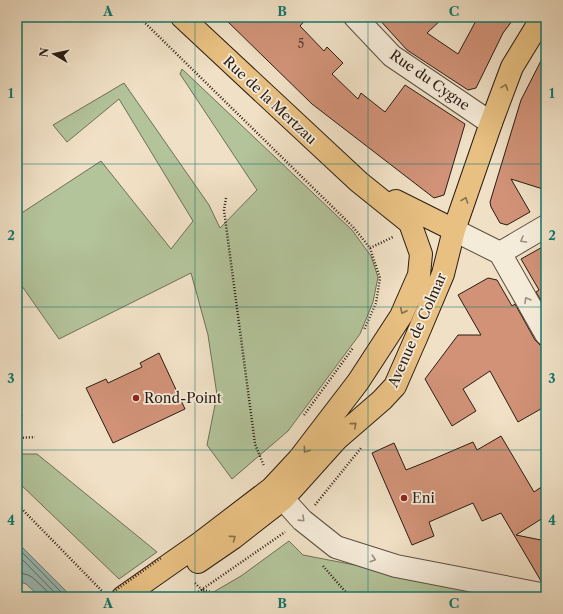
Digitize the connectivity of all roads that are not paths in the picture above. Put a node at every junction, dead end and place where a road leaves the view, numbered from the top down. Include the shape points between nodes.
1 (182, 17) edge
2 (355, 17) edge
3 (544, 17) edge
4 (491, 123) junction
5 (359, 182) junction
6 (410, 223) junction
7 (546, 226) edge
8 (454, 230) junction
9 (500, 253) junction
10 (421, 254) junction
11 (546, 334) edge
12 (277, 467) junction
13 (283, 499) junction
14 (168, 563) junction
15 (546, 595) edge
16 (123, 597) edge
17 (146, 597) edge

1 - 5 main road, Rue de la Mertzau
2 - 4 street, Rue du Cygne via 392,56
4 -> 3 main road, Avenue de Colmar via 512,67
8 -> 4 main road, Avenue de Colmar
5 - 6 main road, Rue de la Mertzau
5 - 8 main road, Rue de la Mertzau
6 - 8 main road via 424,229
6 - 10 main road
7 -> 9 street
8 - 9 street, Rue de la Mertzau
8 - 10 main road via 439,234
13 -> 8 main road, Avenue de Colmar via 338,439 395,386 443,274
11 -> 9 street
10 -> 12 main road, Avenue de Colmar via 419,275 401,316 358,382 299,460
12 - 13 street
12 - 14 main road, Avenue de Colmar via 272,488 200,543
14 -> 13 main road, Avenue de Colmar via 233,538
13 -> 15 street via 302,520 336,547 396,566
14 - 16 main road, Avenue de Colmar
14 - 17 main road, Avenue de Colmar

